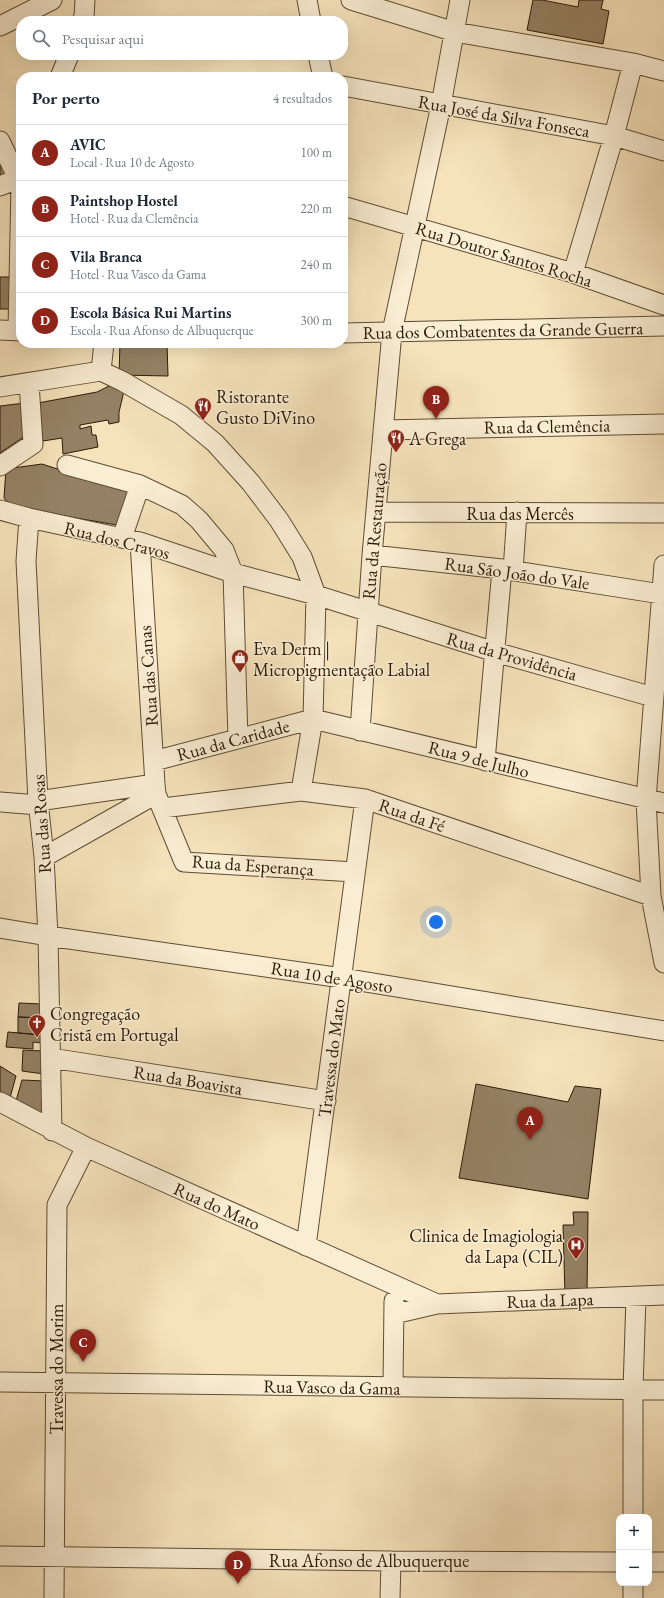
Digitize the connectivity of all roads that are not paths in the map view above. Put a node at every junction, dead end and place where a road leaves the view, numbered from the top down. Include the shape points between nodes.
1 (52, 0) edge
2 (85, 0) edge
3 (307, 0) edge
4 (351, 0) edge
5 (460, 0) edge
6 (20, 16) edge
7 (83, 16) edge
8 (310, 16) edge
9 (16, 18) edge
10 (0, 26) edge
11 (455, 32) junction
12 (67, 60) edge
13 (319, 60) edge
14 (633, 63) junction
15 (664, 71) edge
16 (62, 72) edge
17 (322, 72) edge
18 (348, 87) edge
19 (441, 105) junction
20 (614, 136) junction
21 (0, 142) edge
22 (664, 151) edge
23 (16, 175) edge
24 (16, 184) edge
25 (0, 186) edge
26 (348, 207) edge
27 (416, 227) junction
28 (16, 267) edge
29 (572, 273) junction
30 (664, 304) edge
31 (664, 326) edge
32 (13, 330) edge
33 (392, 332) junction
34 (348, 333) edge
35 (104, 348) edge
36 (102, 371) junction
37 (29, 383) junction
38 (0, 387) edge
39 (664, 424) edge
40 (383, 430) junction
41 (67, 465) dead end
42 (0, 466) edge
43 (140, 485) junction
44 (0, 510) edge
45 (376, 512) junction
46 (517, 512) junction
47 (664, 513) edge
48 (29, 518) junction
49 (131, 540) junction
50 (372, 555) junction
51 (664, 565) edge
52 (508, 570) junction
53 (232, 573) junction
54 (661, 594) junction
55 (316, 595) junction
56 (368, 612) junction
57 (495, 652) junction
58 (653, 697) junction
59 (313, 719) junction
60 (360, 730) junction
61 (238, 739) junction
62 (154, 761) junction
63 (485, 761) junction
64 (301, 791) junction
65 (158, 795) junction
66 (365, 799) junction
67 (655, 801) edge
68 (0, 802) edge
69 (39, 803) junction
70 (44, 857) junction
71 (355, 872) junction
72 (651, 896) junction
73 (0, 928) edge
74 (48, 936) junction
75 (664, 963) edge
76 (342, 978) junction
77 (664, 1031) edge
78 (51, 1058) junction
79 (326, 1101) junction
80 (0, 1102) edge
81 (52, 1131) junction
82 (86, 1147) junction
83 (306, 1246) junction
84 (394, 1285) junction
85 (664, 1295) edge
86 (636, 1297) junction
87 (437, 1304) junction
88 (394, 1314) junction
89 (0, 1382) edge
90 (55, 1384) junction
91 (393, 1387) junction
92 (633, 1390) junction
93 (664, 1390) edge
94 (633, 1514) edge
95 (0, 1556) edge
96 (55, 1557) junction
97 (391, 1561) junction
98 (616, 1562) edge
99 (652, 1562) edge
100 (664, 1562) edge
101 (633, 1586) edge
102 (54, 1598) edge
103 (390, 1598) edge
104 (633, 1598) edge

1 - 6 street
2 - 7 street
3 - 8 street
4 - 11 street
5 - 11 street, Rua da Restauração
9 - 10 street
11 - 14 street
11 - 19 street, Rua da Restauração
12 - 16 street
13 - 17 street
14 - 15 street
14 - 20 street
18 - 19 street, Rua José da Silva Fonseca
19 - 20 street, Rua José da Silva Fonseca
19 - 27 street, Rua da Restauração
20 - 22 street, Rua José da Silva Fonseca
20 - 29 street
21 - 23 street
24 - 25 street
26 - 27 street, Rua Doutor Santos Rocha
27 - 29 street, Rua Doutor Santos Rocha
27 - 33 street, Rua da Restauração
28 - 32 street
29 - 30 street, Rua Doutor Santos Rocha
31 - 33 street, Rua dos Combatentes da Grande Guerra
33 - 34 street, Rua dos Combatentes da Grande Guerra
33 - 40 street, Rua da Restauração
35 - 36 street
36 - 37 street
36 - 55 street via 181,415 215,443 251,483 279,520 302,557
37 - 38 street
37 - 42 street via 33,444
39 - 40 street, Rua da Clemência
40 - 45 street, Rua da Restauração
41 - 43 street
43 - 49 street
43 - 53 street via 182,505 199,520 224,550
44 - 48 street, Rua dos Cravos
45 - 46 street, Rua das Mercês
45 - 50 street, Rua da Restauração
46 - 47 street, Rua das Mercês
46 - 52 street
48 - 49 street, Rua dos Cravos
48 - 69 street, Rua das Rosas via 26,562
49 - 53 street, Rua dos Cravos
49 - 62 street, Rua das Canas
50 - 52 street, Rua São João do Vale
50 - 56 street, Rua da Restauração
51 - 54 street
52 - 54 street, Rua São João do Vale
52 - 57 street
53 - 55 street, Rua da Providência
53 - 61 street
54 - 58 street
55 - 56 street, Rua da Providência
55 - 59 street
56 - 57 street, Rua da Providência
56 - 60 street, Rua da Restauração
57 - 58 street, Rua da Providência
57 - 63 street
58 - 67 street
59 - 60 street, Rua 9 de Julho
59 - 61 street, Rua da Caridade
59 - 64 street
60 - 63 street, Rua 9 de Julho
61 - 62 street, Rua da Caridade
62 - 65 street, Rua das Canas
63 - 67 street, Rua 9 de Julho
64 - 65 street, Rua da Fé
64 - 66 street, Rua da Fé
65 - 69 street, Rua da Fé
65 - 70 street
65 - 71 street, Rua da Esperança via 184,862
66 - 71 street, Travessa do Mato
66 - 72 street, Rua da Fé
67 - 72 street
68 - 69 street, Rua da Fé
69 - 70 street, Rua das Rosas
70 - 74 street, Rua das Rosas
71 - 76 street, Travessa do Mato
72 - 75 street
73 - 74 street, Rua 10 de Agosto
74 - 76 street, Rua 10 de Agosto
74 - 78 street, Rua das Rosas
76 - 77 street, Rua 10 de Agosto
76 - 79 street, Travessa do Mato
78 - 79 street, Rua da Boavista
78 - 81 street, Rua das Rosas
79 - 83 street, Travessa do Mato
80 - 81 street, Rua do Mato
81 - 82 street, Rua do Mato
82 - 83 street, Rua do Mato
82 - 90 street, Travessa do Morim via 57,1205
83 - 84 street, Rua do Mato
84 - 87 street, Rua do Mato
84 - 88 street
85 - 86 street, Rua da Lapa
86 - 87 street, Rua da Lapa
86 - 92 street
87 - 88 street
88 - 91 street
89 - 90 street, Rua Vasco da Gama
90 - 91 street, Rua Vasco da Gama
90 - 96 street, Travessa do Morim
91 - 92 street, Rua Vasco da Gama
92 - 93 street, Rua Vasco da Gama
92 - 94 street
95 - 96 street, Rua Afonso de Albuquerque
96 - 97 street, Rua Afonso de Albuquerque
96 - 102 street, Travessa do Morim
97 - 98 street, Rua Afonso de Albuquerque
97 - 103 street
99 - 100 street
101 - 104 street

